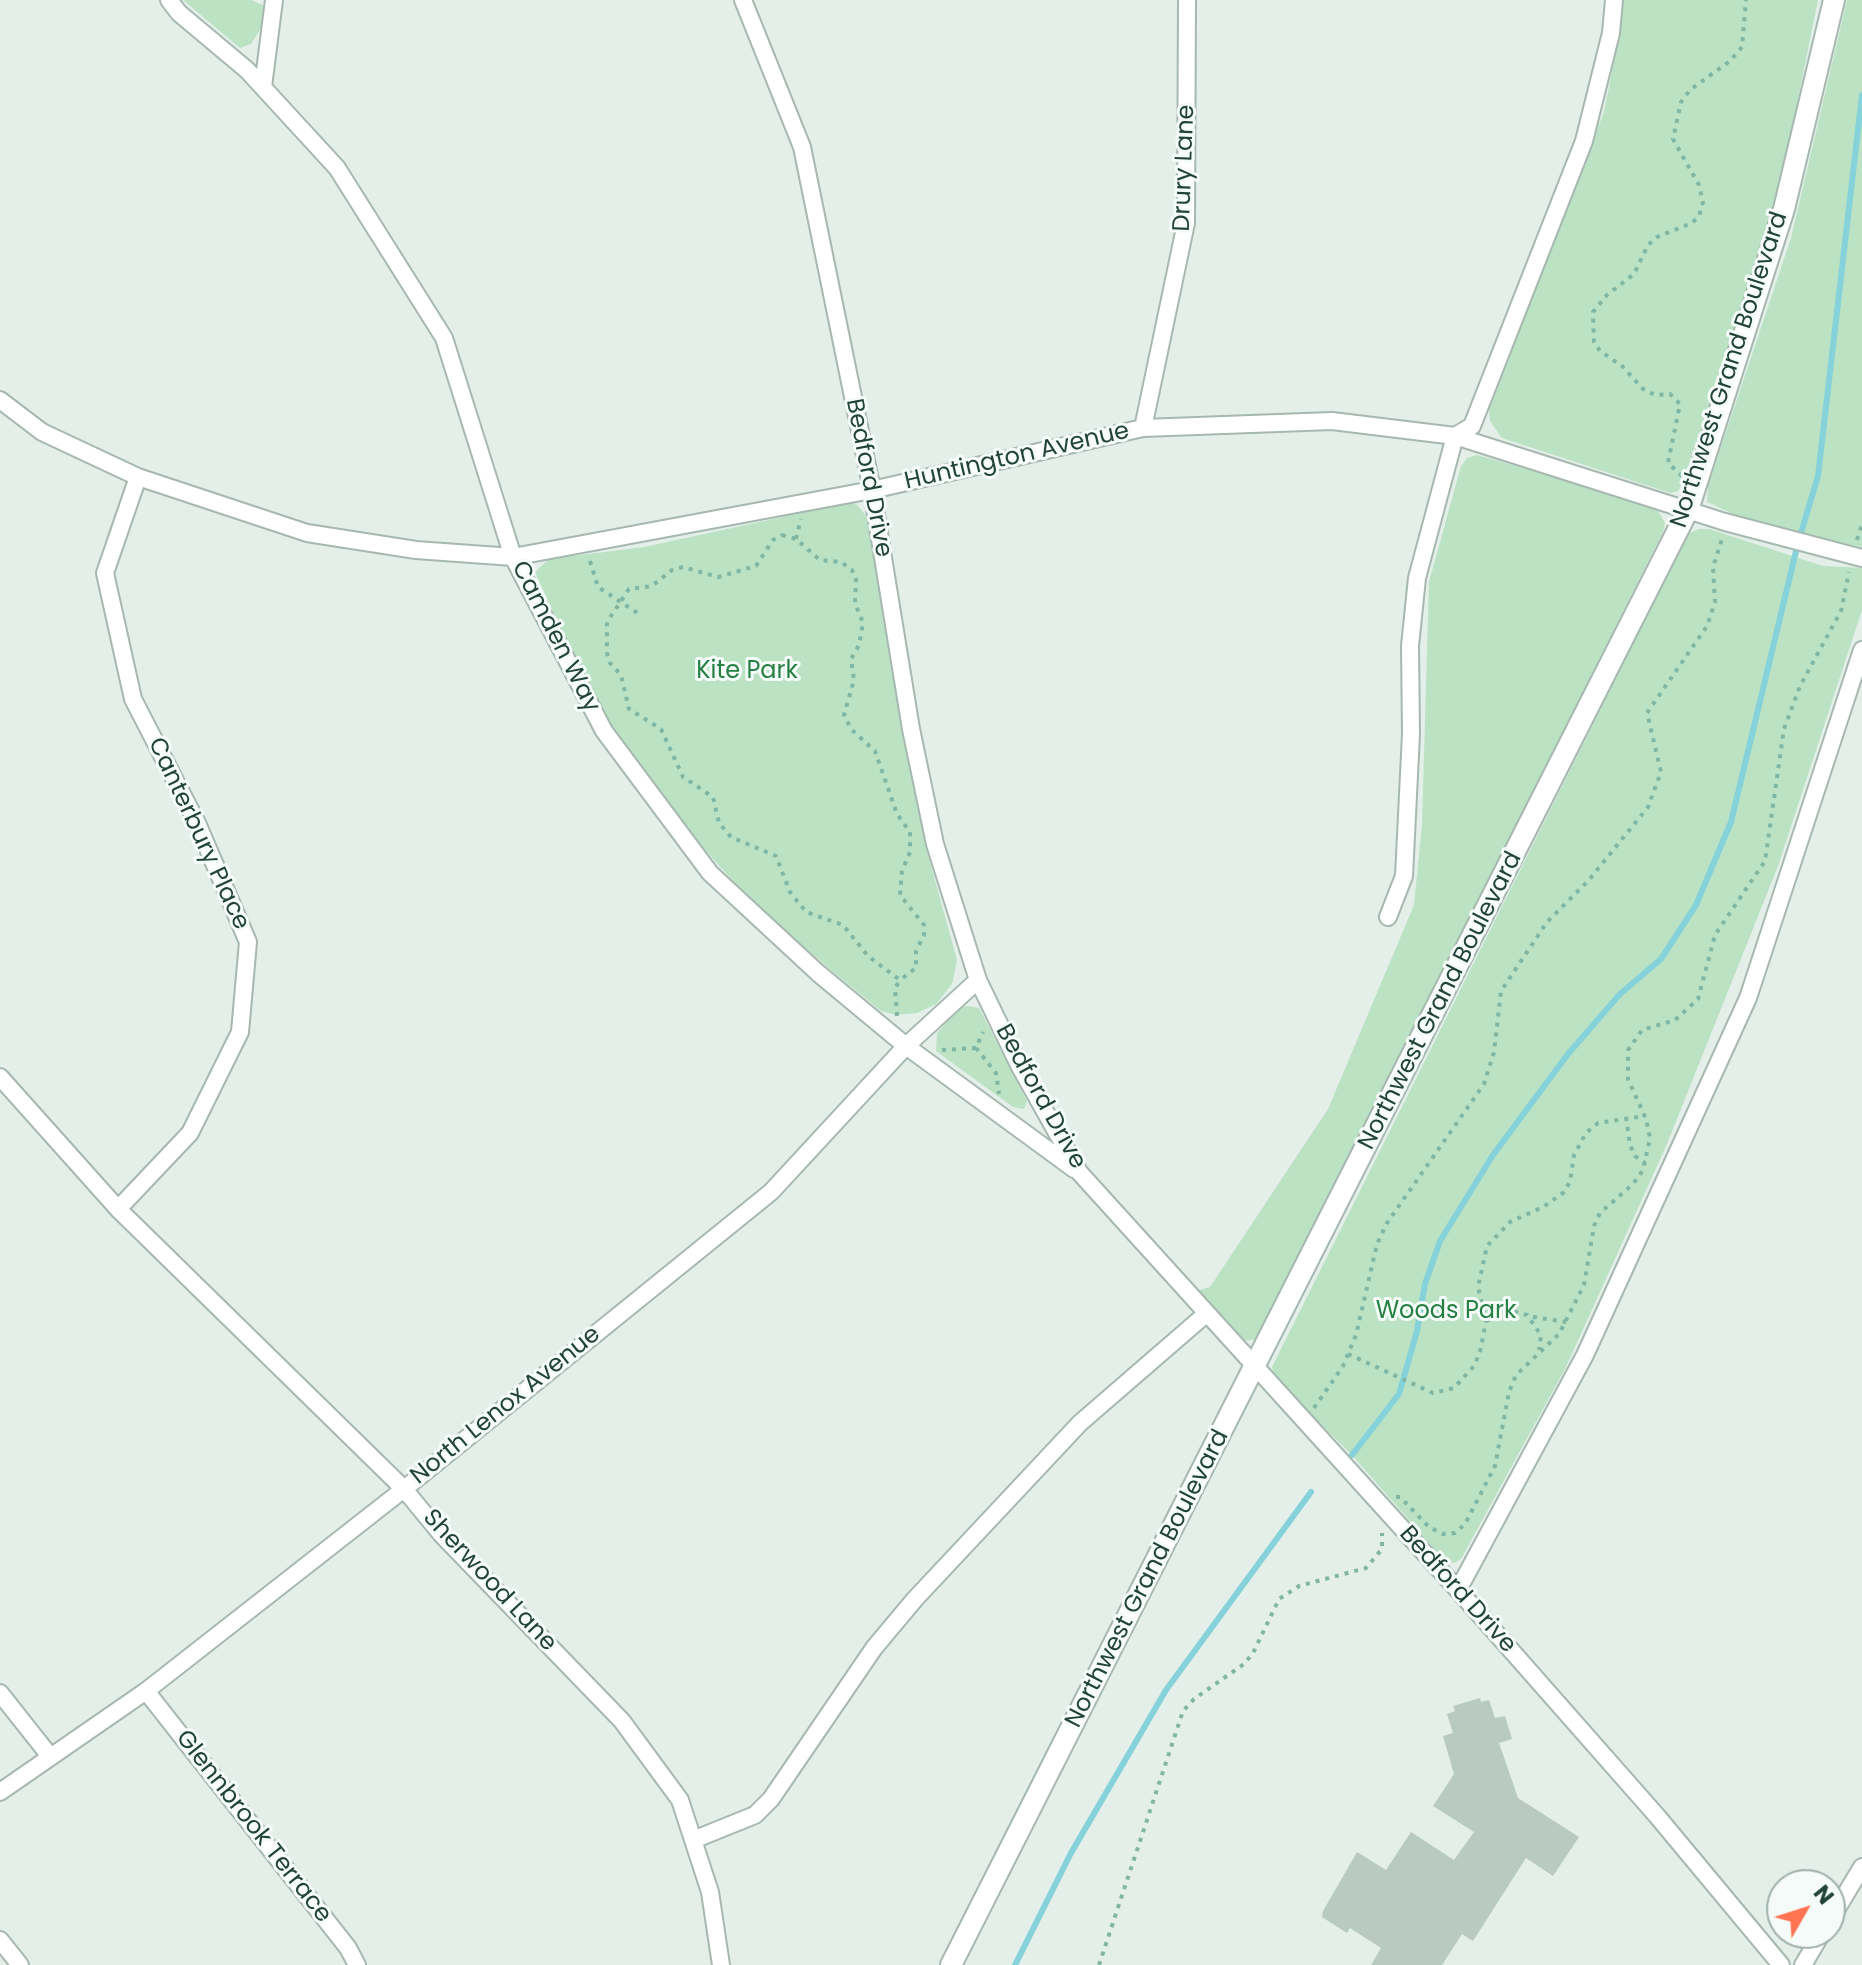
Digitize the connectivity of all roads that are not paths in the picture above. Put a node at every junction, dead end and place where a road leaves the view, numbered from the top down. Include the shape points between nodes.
1 (169, 0) edge
2 (274, 0) edge
3 (743, 0) edge
4 (1187, 0) edge
5 (1614, 0) edge
6 (1834, 0) edge
7 (263, 87) junction
8 (0, 400) edge
9 (1143, 428) junction
10 (1455, 436) junction
11 (138, 477) junction
12 (872, 490) junction
13 (1688, 510) junction
14 (1856, 556) edge
15 (513, 557) junction
16 (1862, 650) edge
17 (1388, 917) dead end
18 (978, 980) junction
19 (910, 1050) junction
20 (0, 1077) edge
21 (1079, 1172) junction
22 (118, 1209) junction
23 (1206, 1314) junction
24 (1256, 1369) junction
25 (404, 1489) junction
26 (1458, 1590) junction
27 (146, 1691) junction
28 (0, 1693) edge
29 (49, 1755) junction
30 (0, 1792) edge
31 (693, 1840) junction
32 (1862, 1867) edge
33 (1846, 1894) edge
34 (0, 1940) edge
35 (20, 1965) edge
36 (357, 1965) edge
37 (721, 1965) edge
38 (951, 1965) edge
39 (1781, 1965) edge

1 - 7 street, Camden Way
2 - 7 street
3 - 12 street, Bedford Drive via 802,147
4 - 9 street, Drury Lane via 1186,223
5 - 10 street via 1584,141 1472,426
6 - 13 street, Northwest Grand Boulevard via 1784,209
7 - 15 street, Camden Way via 337,168 444,338
8 - 11 street, Huntington Avenue via 42,432
9 - 10 street, Huntington Avenue via 1332,421
9 - 12 street, Huntington Avenue
10 - 13 street, Huntington Avenue
10 - 17 street via 1417,578 1410,646 1404,876
11 - 15 street, Huntington Avenue via 307,533 416,550
11 - 22 street, Canterbury Place via 105,573 133,699 197,823 248,942 240,1032 190,1133
12 - 15 street, Huntington Avenue
12 - 18 street, Bedford Drive via 932,830
13 - 14 street, Huntington Avenue
13 - 24 street, Northwest Grand Boulevard
15 - 19 street, Camden Way via 604,731 710,873
16 - 26 street via 1748,998 1585,1355
18 - 19 street, North Lenox Avenue
18 - 21 street, Bedford Drive
19 - 21 street, Camden Way
19 - 25 street, North Lenox Avenue via 771,1192
20 - 22 street, Sherwood Lane
21 - 23 street, Bedford Drive
22 - 25 street, Sherwood Lane
23 - 24 street, Bedford Drive
23 - 31 street via 1080,1423 915,1599 874,1648 771,1799 755,1815
24 - 26 street, Bedford Drive
24 - 38 street, Northwest Grand Boulevard
25 - 27 street, North Lenox Avenue
25 - 31 street, Sherwood Lane via 622,1721 680,1800
26 - 39 street, Bedford Drive
27 - 29 street, North Lenox Avenue
27 - 36 street, Glennbrook Terrace
28 - 29 street
29 - 30 street, North Lenox Avenue
31 - 37 street, Sherwood Lane via 710,1892
32 - 33 street
34 - 35 street

